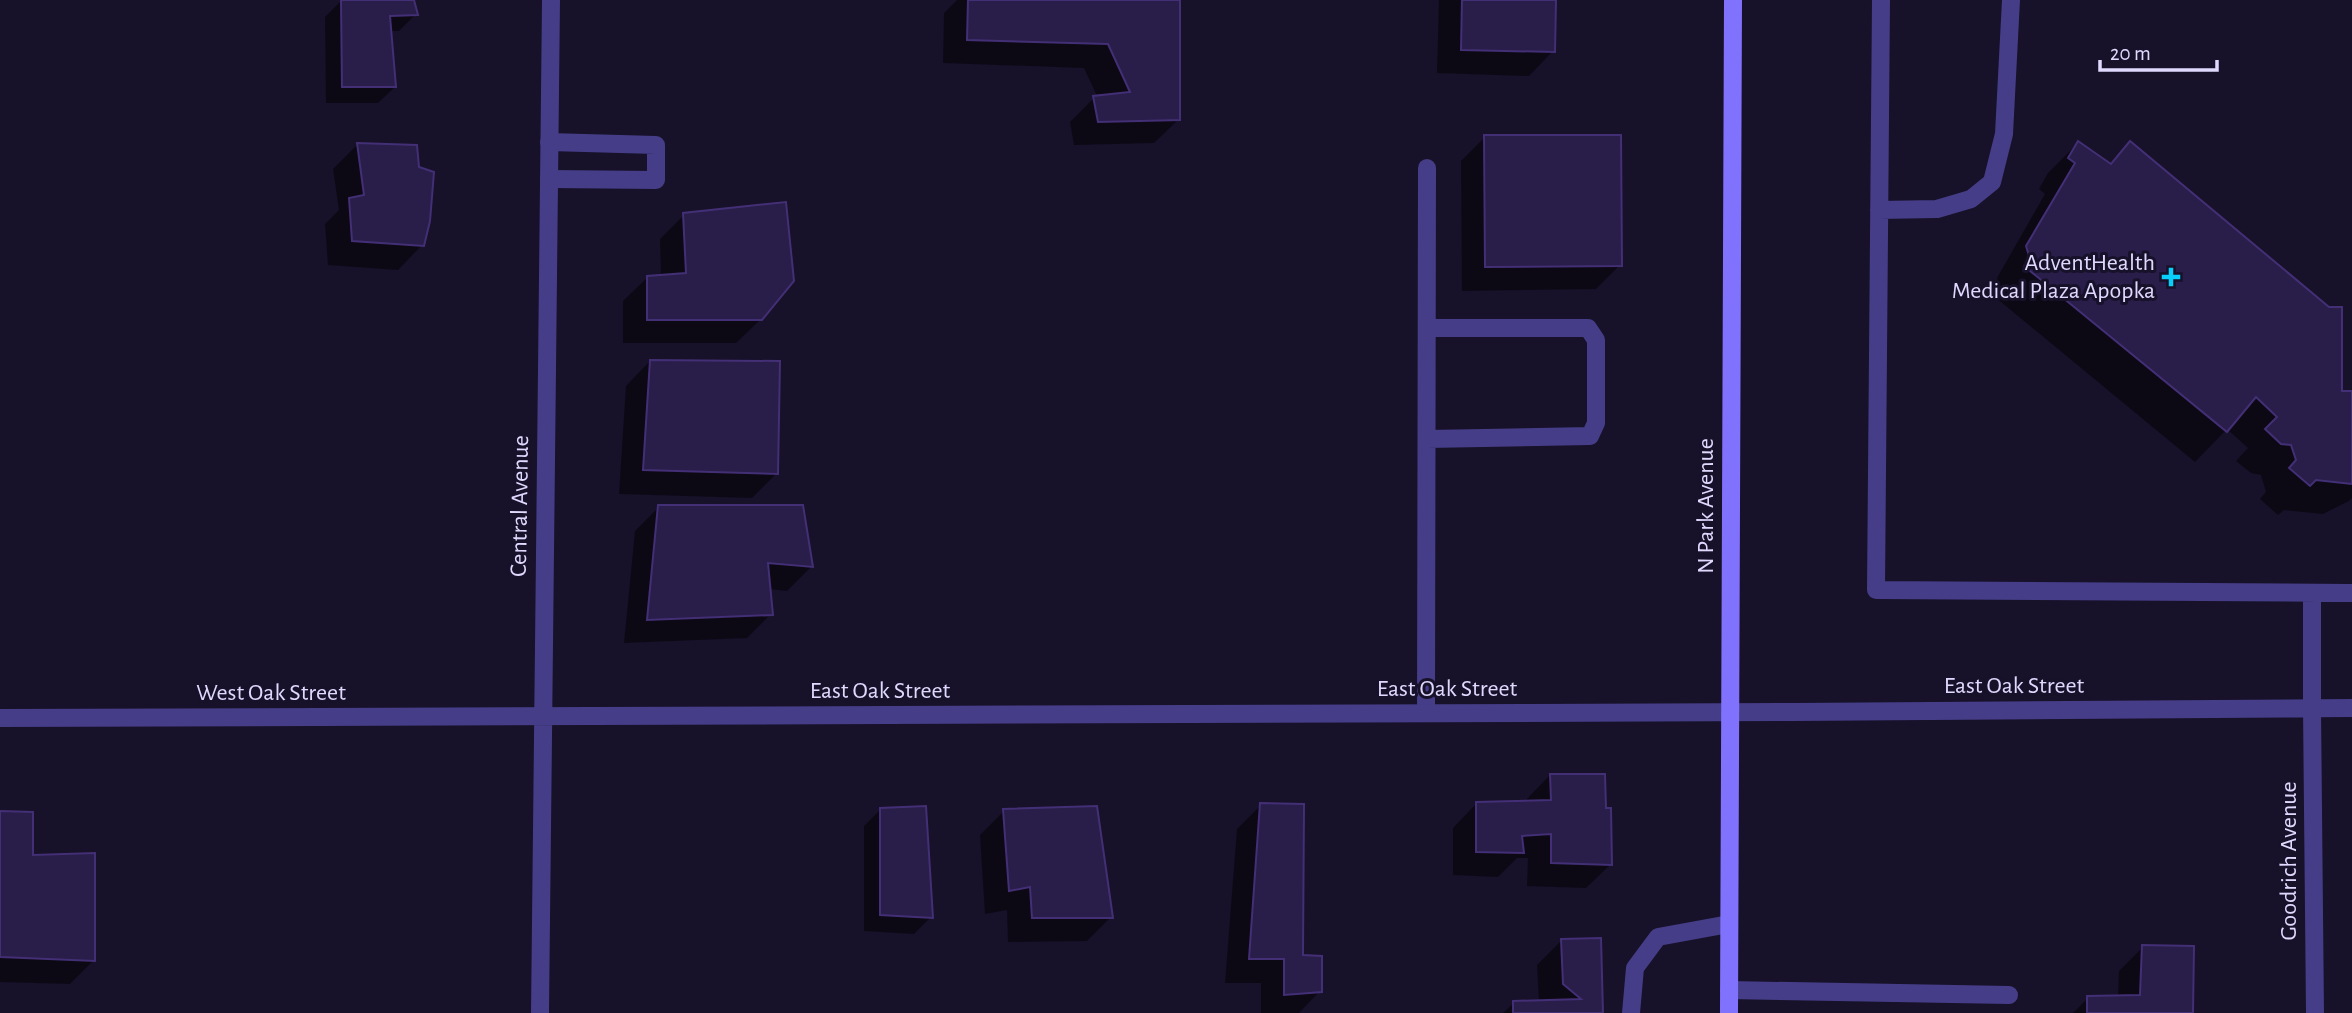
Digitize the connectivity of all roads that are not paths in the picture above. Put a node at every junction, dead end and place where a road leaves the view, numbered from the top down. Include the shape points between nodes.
1 (551, 0) edge
2 (1733, 0) edge
3 (1881, 0) edge
4 (2011, 0) edge
5 (549, 142) junction
6 (1427, 168) dead end
7 (549, 179) junction
8 (1879, 210) junction
9 (1427, 328) junction
10 (1427, 439) junction
11 (2312, 593) junction
12 (2352, 593) edge
13 (2312, 708) junction
14 (2352, 708) edge
15 (1730, 712) junction
16 (1426, 713) junction
17 (542, 717) junction
18 (0, 718) edge
19 (1729, 924) junction
20 (1729, 990) junction
21 (2009, 995) dead end
22 (540, 1013) edge
23 (1631, 1013) edge
24 (1729, 1013) edge
25 (2315, 1013) edge

1 - 5 street, Central Avenue
2 - 15 main road, N Park Avenue
3 - 8 street
4 - 8 street via 2004,134 1993,182 1971,199 1937,209
5 - 7 street, Central Avenue
5 - 7 street via 656,145 656,180
6 - 9 street
7 - 17 street, Central Avenue
8 - 11 street via 1877,590
9 - 10 street
9 - 10 street via 1588,328 1596,340 1596,423 1590,436
10 - 16 street
11 - 12 street
11 - 13 street, Goodrich Avenue
13 - 14 street, East Oak Street
13 - 15 street, East Oak Street
13 - 25 street, Goodrich Avenue
15 - 16 street, East Oak Street
15 - 19 main road, N Park Avenue
16 - 17 street, East Oak Street
17 - 18 street, West Oak Street
17 - 22 street, Central Avenue
19 - 20 main road, N Park Avenue
19 - 23 street via 1658,937 1635,968
20 - 21 street
20 - 24 main road, N Park Avenue

